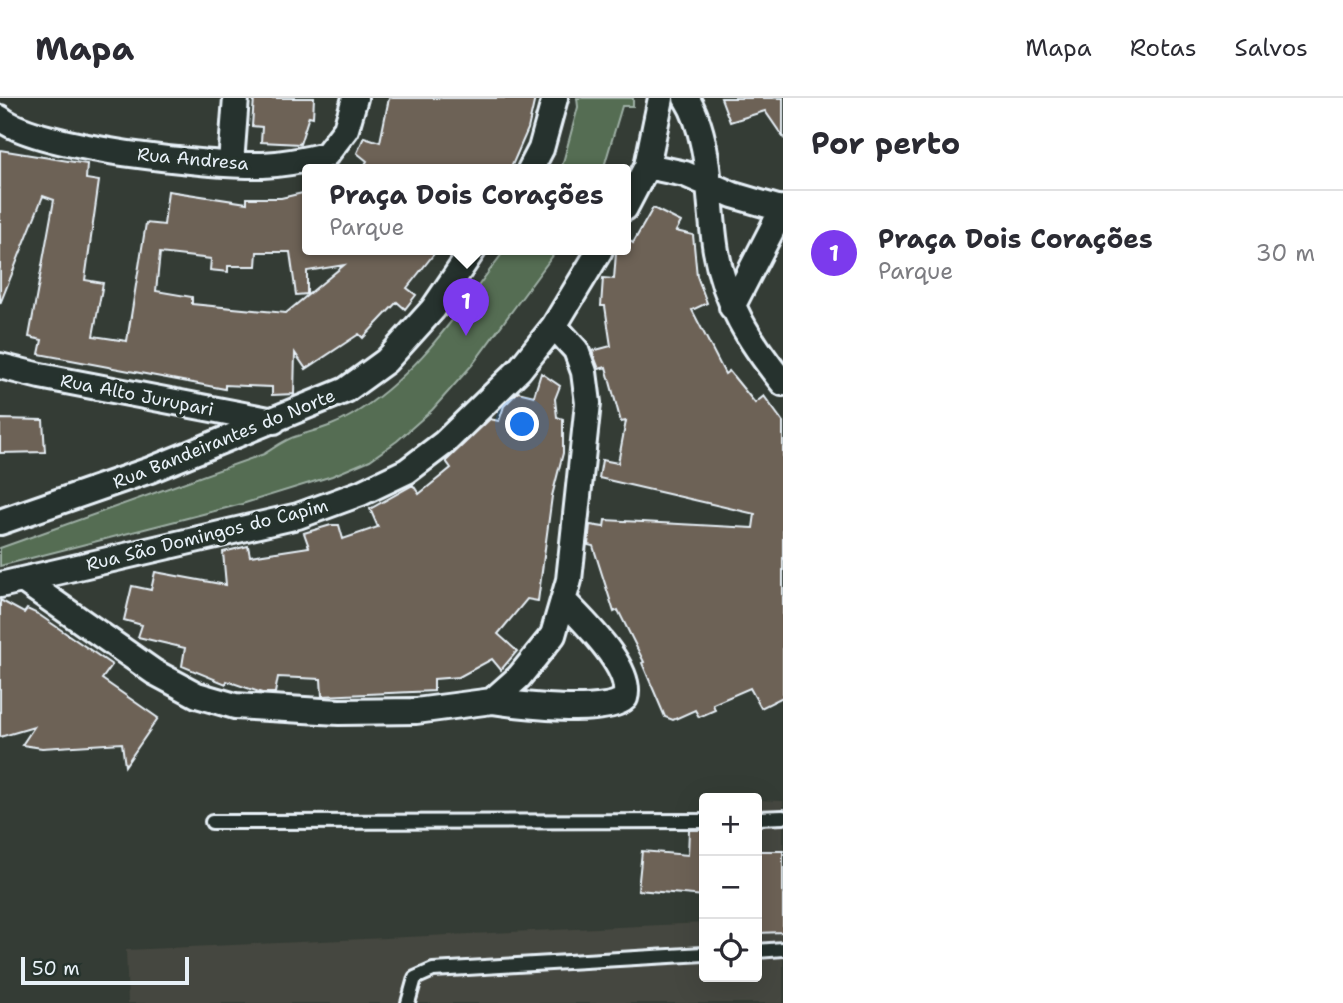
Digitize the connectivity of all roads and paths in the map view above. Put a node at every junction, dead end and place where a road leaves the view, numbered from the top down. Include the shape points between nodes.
1 (236, 98) edge
2 (355, 98) edge
3 (555, 98) edge
4 (661, 98) edge
5 (686, 98) edge
6 (0, 118) edge
7 (231, 163) junction
8 (533, 164) edge
9 (647, 166) junction
10 (709, 184) junction
11 (631, 197) edge
12 (782, 209) edge
13 (470, 255) edge
14 (597, 255) edge
15 (732, 307) junction
16 (554, 326) junction
17 (0, 366) edge
18 (783, 383) edge
19 (274, 421) junction
20 (0, 522) edge
21 (24, 580) junction
22 (0, 585) edge
23 (565, 602) junction
24 (492, 701) junction
25 (783, 817) edge
26 (762, 818) edge
27 (699, 821) edge
28 (212, 822) dead end
29 (783, 949) edge
30 (762, 951) edge
31 (699, 954) edge
32 (408, 1003) edge

1 - 7 street
2 - 7 street, Rua Andresa via 346,129 326,155 284,163
3 - 8 street
4 - 9 street
5 - 10 street via 704,150
6 - 7 street, Rua Andresa via 61,142
9 - 10 street
9 - 11 street
10 - 12 street
10 - 15 street via 716,249
12 - 15 street
13 - 19 street, Rua Bandeirantes do Norte via 433,309 386,362 330,399
14 - 16 street, Rua São Domingos do Capim
15 - 18 street via 738,323
16 - 21 street, Rua São Domingos do Capim via 519,370 444,443 407,471 361,494 298,516
16 - 23 street via 576,350 588,403
17 - 19 street, Rua Alto Jurupari
19 - 20 street, Rua Bandeirantes do Norte
21 - 22 street, Rua São Domingos do Capim
21 - 24 street via 154,673 197,695 234,706 339,712
23 - 24 street via 542,651
23 - 24 street via 627,680 625,698 610,706 527,706
25 - 26 lane
27 - 28 lane
29 - 30 lane
31 - 32 lane via 433,970 415,978

